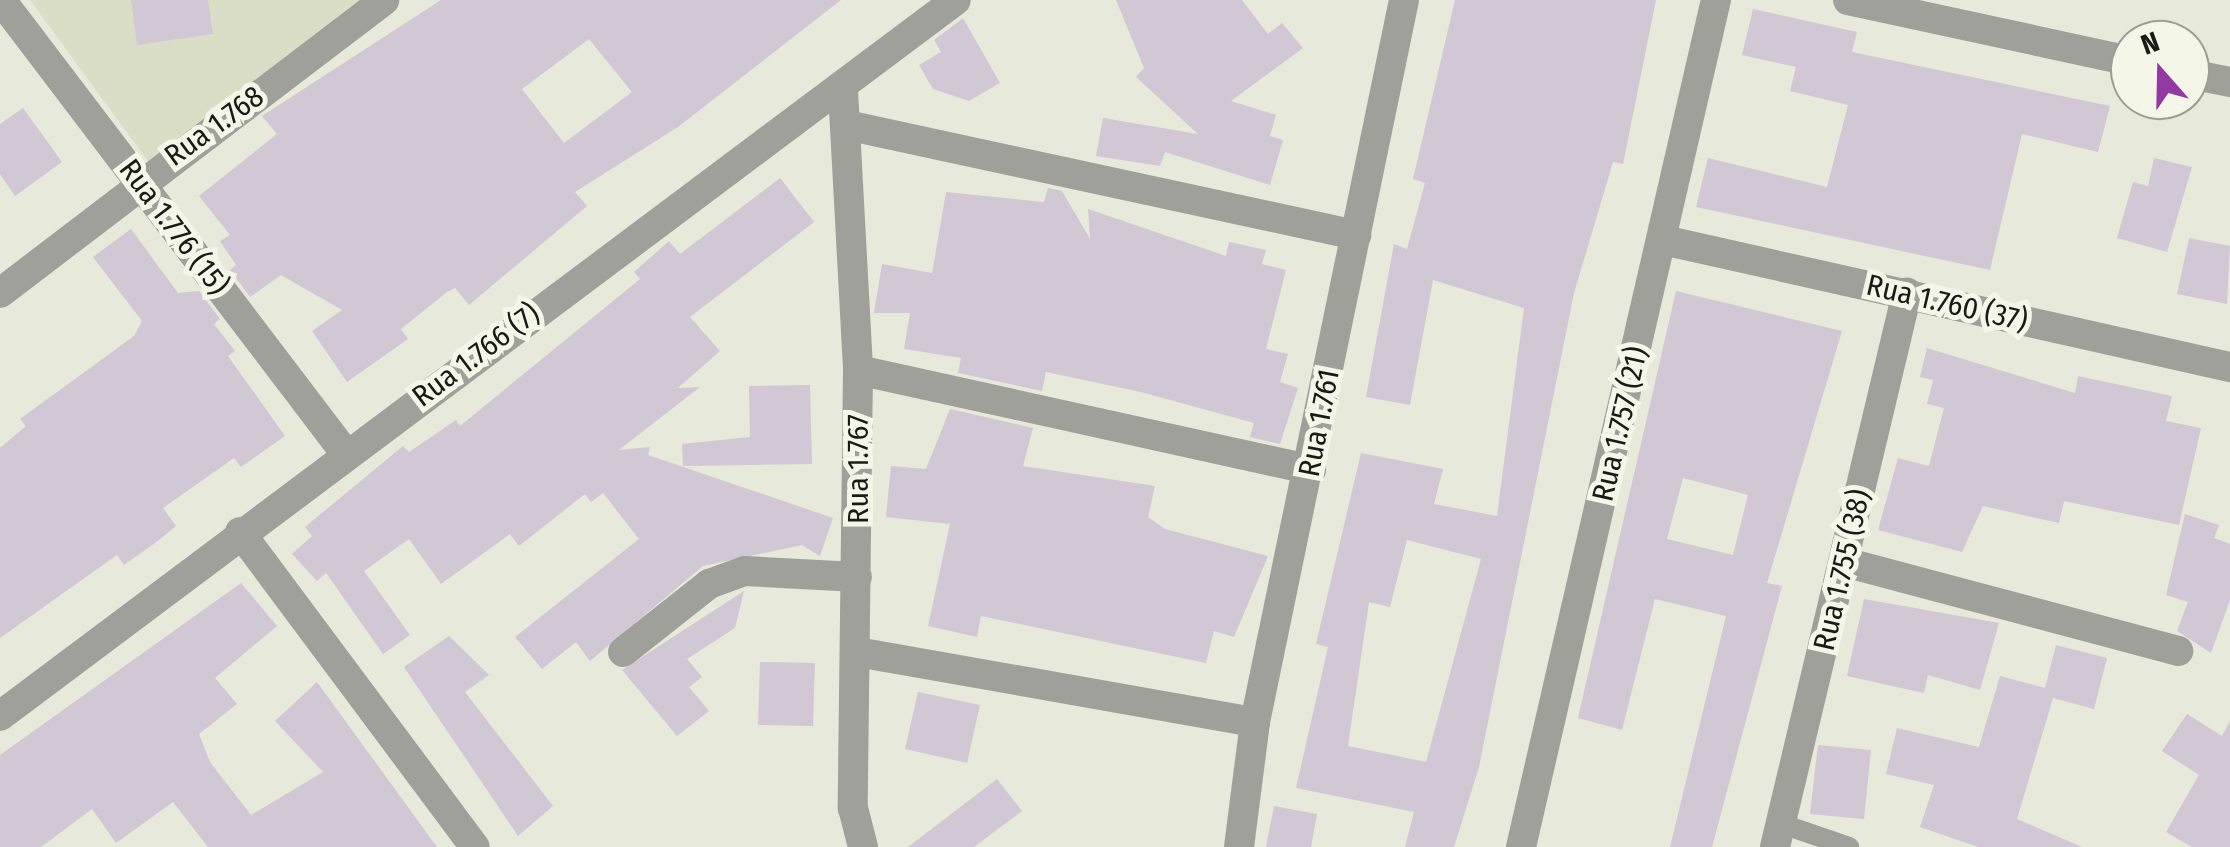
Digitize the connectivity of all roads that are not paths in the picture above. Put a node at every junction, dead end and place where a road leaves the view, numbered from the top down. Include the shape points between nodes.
1 (1, 0) edge
2 (384, 0) edge
3 (956, 0) edge
4 (1404, 0) edge
5 (1716, 0) edge
6 (1848, 0) edge
7 (2110, 56) edge
8 (843, 92) junction
9 (851, 126) junction
10 (139, 182) junction
11 (1356, 235) junction
12 (1663, 240) junction
13 (1906, 293) junction
14 (0, 294) edge
15 (2230, 368) edge
16 (858, 370) junction
17 (346, 454) junction
18 (1311, 470) junction
19 (240, 532) junction
20 (1844, 562) junction
21 (858, 577) junction
22 (2178, 651) dead end
23 (622, 652) dead end
24 (857, 652) junction
25 (0, 716) edge
26 (1255, 722) junction
27 (1778, 836) edge
28 (474, 847) edge
29 (863, 847) edge
30 (1239, 847) edge
31 (1522, 847) edge
32 (1849, 847) edge

1 - 10 street, Rua 1.776 (15)
2 - 10 street, Rua 1.768
3 - 8 street, Rua 1.766 (7)
4 - 11 street, Rua 1.761
5 - 12 street, Rua 1.757 (21)
6 - 7 street
8 - 9 street, Rua 1.767
8 - 17 street, Rua 1.766 (7) via 643,226
9 - 11 street
9 - 16 street, Rua 1.767
10 - 14 street, Rua 1.768
10 - 17 street, Rua 1.776 (15)
11 - 18 street, Rua 1.761
12 - 13 street, Rua 1.760 (37)
12 - 31 street, Rua 1.757 (21)
13 - 15 street, Rua 1.760 (37)
13 - 20 street, Rua 1.755 (38)
16 - 18 street
16 - 21 street, Rua 1.767
17 - 19 street, Rua 1.766 (7)
18 - 26 street, Rua 1.761
19 - 25 street, Rua 1.766 (7)
19 - 28 street
20 - 22 street
20 - 27 street, Rua 1.755 (38)
21 - 23 street via 745,570 709,584
21 - 24 street, Rua 1.767
24 - 26 street
24 - 29 street, Rua 1.767 via 853,808
26 - 30 street, Rua 1.761
27 - 32 lane

